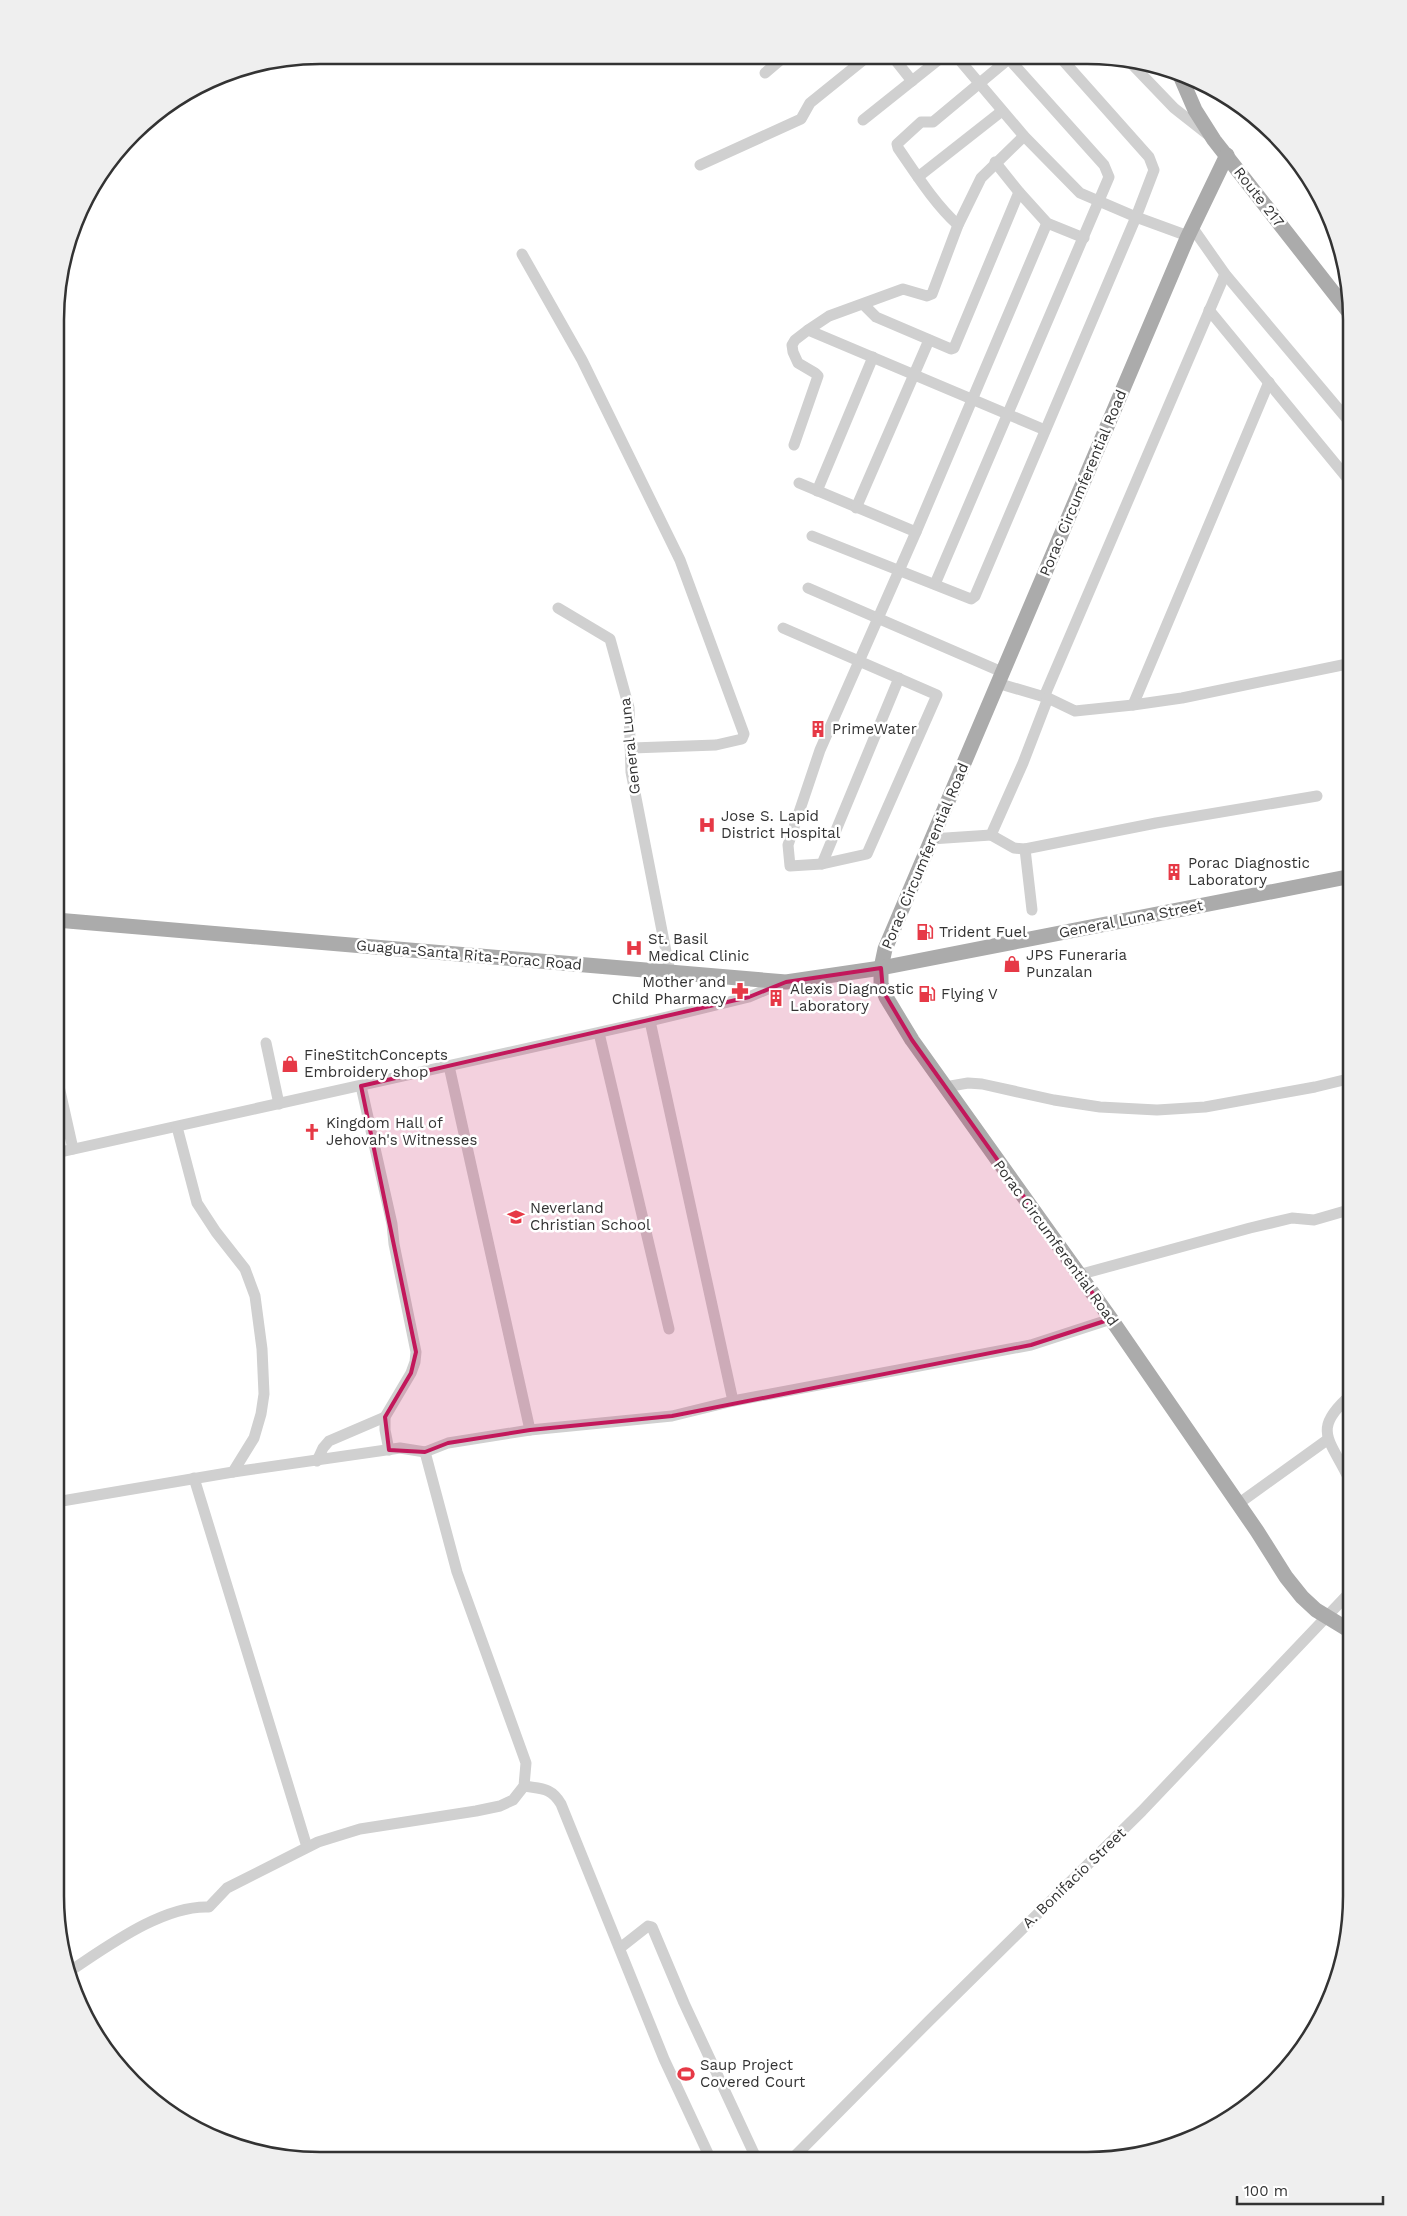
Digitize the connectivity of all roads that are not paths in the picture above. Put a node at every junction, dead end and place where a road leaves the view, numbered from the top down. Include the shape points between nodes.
1 (776, 64) edge
2 (858, 64) edge
3 (899, 64) edge
4 (933, 64) edge
5 (963, 64) edge
6 (1003, 64) edge
7 (1015, 64) edge
8 (1066, 64) edge
9 (1136, 69) edge
10 (765, 73) dead end
11 (912, 81) junction
12 (1183, 82) edge
13 (979, 83) junction
14 (1002, 111) junction
15 (863, 120) dead end
16 (1024, 136) junction
17 (1214, 140) junction
18 (1227, 155) junction
19 (995, 162) junction
20 (700, 165) dead end
21 (918, 177) junction
22 (1019, 192) junction
23 (1100, 202) junction
24 (1136, 217) junction
25 (1047, 222) junction
26 (958, 225) junction
27 (1190, 232) junction
28 (1084, 238) junction
29 (522, 254) dead end
30 (1225, 274) junction
31 (864, 305) junction
32 (1343, 305) edge
33 (1209, 310) junction
34 (808, 330) junction
35 (929, 340) junction
36 (873, 357) junction
37 (914, 374) junction
38 (1269, 382) junction
39 (972, 400) junction
40 (1008, 414) junction
41 (1343, 414) edge
42 (1045, 430) junction
43 (794, 445) dead end
44 (1343, 473) edge
45 (799, 483) dead end
46 (818, 491) junction
47 (856, 508) junction
48 (916, 532) junction
49 (812, 536) dead end
50 (899, 570) junction
51 (935, 584) junction
52 (808, 588) dead end
53 (558, 608) dead end
54 (878, 618) junction
55 (783, 628) dead end
56 (859, 661) junction
57 (1343, 665) edge
58 (899, 678) junction
59 (1000, 678) junction
60 (1046, 698) junction
61 (1133, 705) junction
62 (632, 748) junction
63 (1317, 796) dead end
64 (991, 835) junction
65 (931, 839) junction
66 (1025, 849) junction
67 (822, 864) junction
68 (1343, 878) edge
69 (1032, 910) dead end
70 (64, 921) edge
71 (880, 968) junction
72 (670, 972) junction
73 (786, 982) junction
74 (650, 1021) junction
75 (599, 1033) junction
76 (266, 1043) dead end
77 (449, 1066) junction
78 (1343, 1080) edge
79 (360, 1086) junction
80 (945, 1087) junction
81 (279, 1104) junction
82 (64, 1109) edge
83 (177, 1127) junction
84 (73, 1149) junction
85 (64, 1151) edge
86 (1343, 1212) edge
87 (1078, 1275) junction
88 (1111, 1319) junction
89 (669, 1329) dead end
90 (733, 1401) junction
91 (1343, 1401) edge
92 (385, 1416) junction
93 (530, 1430) junction
94 (1328, 1440) junction
95 (389, 1450) junction
96 (424, 1452) junction
97 (316, 1460) junction
98 (1343, 1467) edge
99 (233, 1472) junction
100 (194, 1478) junction
101 (64, 1501) edge
102 (1238, 1504) junction
103 (1343, 1599) edge
104 (1326, 1617) junction
105 (1343, 1627) edge
106 (524, 1786) junction
107 (307, 1846) junction
108 (620, 1948) junction
109 (74, 1969) edge
110 (707, 2152) edge
111 (754, 2152) edge
112 (799, 2152) edge

1 - 10 street
2 - 20 street via 810,103 801,119
3 - 11 street
4 - 11 street
5 - 13 street
6 - 13 street
7 - 23 street via 1107,170 1108,181
8 - 24 street via 1154,165
9 - 17 street via 1174,108
11 - 15 street
12 - 17 main road, Route 217 via 1195,110
13 - 14 street
13 - 21 street via 933,122 921,122 898,142 898,148
14 - 16 street
14 - 21 street
16 - 19 street
16 - 23 street via 1080,193
17 - 18 main road, Route 217
18 - 27 main road, Porac Circumferential Road
18 - 32 main road, Route 217
19 - 22 street
19 - 26 street via 981,178
21 - 26 street
22 - 25 street
22 - 35 street via 956,346 952,349
23 - 24 street
23 - 28 street
24 - 27 street
24 - 42 street
25 - 28 street
25 - 39 street
26 - 31 street via 932,294 927,296 903,289
27 - 30 street
27 - 59 main road, Porac Circumferential Road
28 - 40 street
29 - 62 street via 586,369 680,560 744,734 742,739 716,745
30 - 33 street
30 - 41 street
31 - 34 street via 829,316
31 - 35 street via 876,317
33 - 38 street
33 - 60 street
34 - 36 street
34 - 43 street via 795,340 793,352 798,363 818,376
35 - 37 street
36 - 37 street
36 - 46 street
37 - 39 street
37 - 47 street
38 - 44 street
38 - 61 street
39 - 40 street
39 - 48 street
40 - 42 street
40 - 51 street
42 - 51 street via 974,598
45 - 46 street
46 - 47 street
47 - 48 street
48 - 50 street
49 - 50 street
50 - 51 street
50 - 54 street
52 - 54 street
53 - 62 street, General Luna via 610,639 629,708
54 - 56 street
54 - 59 street
55 - 56 street
56 - 58 street
56 - 67 street via 820,750 788,845 790,866
57 - 61 street
58 - 67 street
58 - 67 street via 937,695 867,854
59 - 60 street
59 - 65 main road, Porac Circumferential Road
60 - 61 street via 1075,711
60 - 64 street via 1023,763
62 - 72 street, General Luna via 631,772
63 - 66 street
64 - 65 street
64 - 66 street via 1014,848
65 - 71 main road, Porac Circumferential Road via 885,948
66 - 69 street
68 - 71 main road, General Luna Street
70 - 72 main road, Guagua-Santa Rita-Porac Road
71 - 73 main road, Guagua-Santa Rita-Porac Road
71 - 80 main road, Porac Circumferential Road via 886,997
72 - 73 main road, Guagua-Santa Rita-Porac Road
73 - 74 street via 749,998
74 - 75 street
74 - 90 street
75 - 77 street
75 - 89 street
76 - 81 street
77 - 79 street
77 - 93 street
78 - 80 street via 1205,1107 1157,1110 1100,1107 982,1084
79 - 81 street
79 - 92 street via 392,1224 416,1352 411,1373
80 - 87 main road, Porac Circumferential Road
81 - 83 street
82 - 84 street
83 - 84 street
83 - 99 street via 197,1203 245,1269 255,1296 264,1394 254,1438
84 - 85 street
86 - 87 street via 1314,1220 1292,1218 1250,1228
87 - 88 main road, Porac Circumferential Road
88 - 90 street via 1031,1345
88 - 102 main road, Porac Circumferential Road
90 - 93 street via 672,1416
91 - 94 street via 1328,1421
92 - 95 street
92 - 97 street via 329,1441
93 - 96 street via 448,1443
94 - 98 street
94 - 102 street
95 - 96 street via 400,1448
95 - 97 street
96 - 106 street via 457,1572 526,1763
97 - 99 street
99 - 100 street
100 - 101 street
100 - 107 street
102 - 104 main road, Porac Circumferential Road via 1290,1582 1309,1604
103 - 104 street, A. Bonifacio Street
104 - 105 main road, Porac Circumferential Road
104 - 112 street, A. Bonifacio Street via 1142,1811
106 - 107 street via 513,1800 500,1806 360,1829
106 - 108 street via 547,1790 558,1799
107 - 109 street via 227,1888 209,1907 193,1906 156,1918
108 - 110 street via 664,2058
108 - 111 street via 648,1926 652,1927 702,2044

